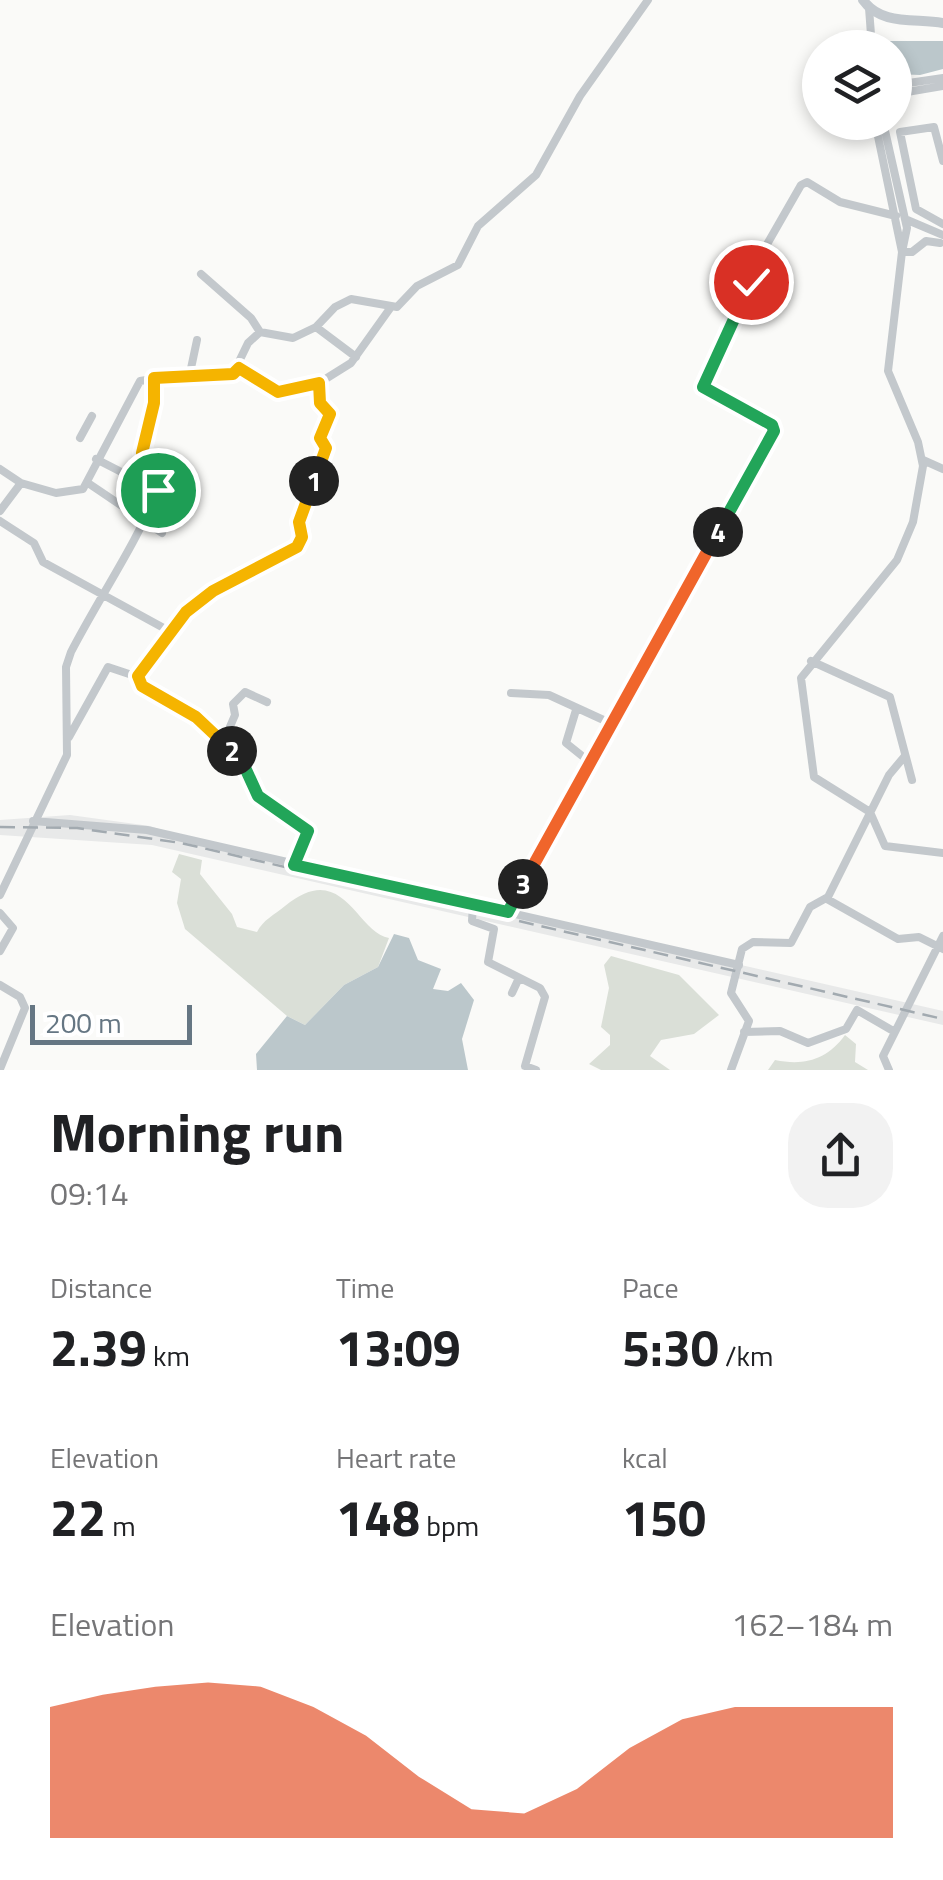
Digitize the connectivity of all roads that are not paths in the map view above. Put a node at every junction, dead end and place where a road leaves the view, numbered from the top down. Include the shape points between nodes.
1 (648, 0) edge
2 (866, 4) edge
3 (943, 20) edge
4 (870, 30) edge
5 (943, 78) edge
6 (912, 83) edge
7 (943, 86) edge
8 (912, 91) edge
9 (882, 140) edge
10 (882, 140) edge
11 (943, 161) edge
12 (892, 198) junction
13 (878, 213) junction
14 (901, 223) junction
15 (943, 224) edge
16 (942, 241) edge
17 (907, 252) junction
18 (201, 274) dead end
19 (392, 307) junction
20 (316, 327) junction
21 (260, 332) junction
22 (197, 340) dead end
23 (356, 357) junction
24 (239, 368) junction
25 (190, 373) junction
26 (154, 378) junction
27 (319, 383) junction
28 (92, 416) dead end
29 (86, 427) junction
30 (80, 438) dead end
31 (106, 440) junction
32 (96, 459) junction
33 (922, 460) junction
34 (0, 469) edge
35 (943, 469) edge
36 (134, 478) dead end
37 (21, 483) junction
38 (88, 483) junction
39 (0, 511) edge
40 (0, 521) edge
41 (144, 522) junction
42 (162, 534) dead end
43 (101, 593) junction
44 (172, 632) junction
45 (811, 661) junction
46 (138, 676) junction
47 (511, 693) dead end
48 (266, 702) dead end
49 (576, 710) junction
50 (610, 723) junction
51 (67, 741) junction
52 (236, 754) junction
53 (904, 757) junction
54 (591, 763) junction
55 (912, 780) dead end
56 (870, 812) junction
57 (33, 822) junction
58 (943, 853) edge
59 (294, 865) junction
60 (0, 895) edge
61 (827, 899) junction
62 (474, 905) junction
63 (0, 912) edge
64 (508, 912) junction
65 (943, 936) edge
66 (941, 948) edge
67 (0, 951) edge
68 (740, 965) junction
69 (520, 978) junction
70 (0, 986) edge
71 (512, 994) dead end
72 (744, 1032) junction
73 (895, 1032) junction
74 (0, 1069) edge
75 (536, 1070) edge
76 (731, 1070) edge
77 (889, 1070) edge

1 - 19 street via 580,96 536,175 478,226 458,266
2 - 3 main road via 892,19
2 - 4 street
5 - 6 street
7 - 8 street
9 - 12 street
10 - 14 street
11 - 15 street via 934,127 900,132 916,209
12 - 13 street
12 - 14 street
13 - 14 street
13 - 50 street via 804,182 762,253 703,384 774,431
14 - 16 street
14 - 17 street
16 - 17 street via 926,240
17 - 33 street via 888,371
18 - 21 street
19 - 20 street via 343,301
19 - 23 street
20 - 21 street via 288,338
20 - 23 street
21 - 24 street via 248,342
22 - 25 street
23 - 27 street
24 - 25 street via 233,374
24 - 27 street via 278,392
25 - 26 street
26 - 31 street via 132,389
26 - 41 street via 142,453 158,490
27 - 44 street via 320,403 330,414 297,547 213,591
28 - 29 street
29 - 30 street
29 - 31 street
31 - 32 street
32 - 36 street
32 - 38 street
33 - 35 street
33 - 45 street via 902,550
34 - 37 street
37 - 38 street via 56,493
37 - 39 street
38 - 41 street
40 - 43 street via 34,542 44,562
41 - 42 street
41 - 43 street
43 - 44 street
43 - 51 street via 66,667
44 - 46 street
45 - 53 street via 890,698
45 - 56 street via 800,682 812,772
46 - 51 street via 108,667
46 - 52 street via 142,686 196,717
47 - 49 street via 541,693
48 - 52 street via 245,692 233,704 229,730 241,742
49 - 50 street
49 - 54 street via 566,743
50 - 54 street
51 - 57 street via 65,760
52 - 59 street via 258,796 308,831
53 - 55 street
53 - 56 street
54 - 64 street
56 - 58 street via 885,846
56 - 61 street
57 - 59 street via 146,830
57 - 60 street
59 - 62 street
61 - 66 street via 898,939 918,937
61 - 68 street via 810,907 791,942 748,944
62 - 64 street
62 - 69 street via 472,921 494,929 488,962
63 - 67 street via 13,928
64 - 68 street
65 - 66 street
66 - 73 street
68 - 72 street via 731,993 749,1017
69 - 71 street
69 - 75 street via 540,988 546,1001 525,1066
70 - 74 street via 20,996 25,1008
72 - 73 street via 780,1031 808,1043 846,1029 857,1010
72 - 76 street
73 - 77 street via 883,1056

